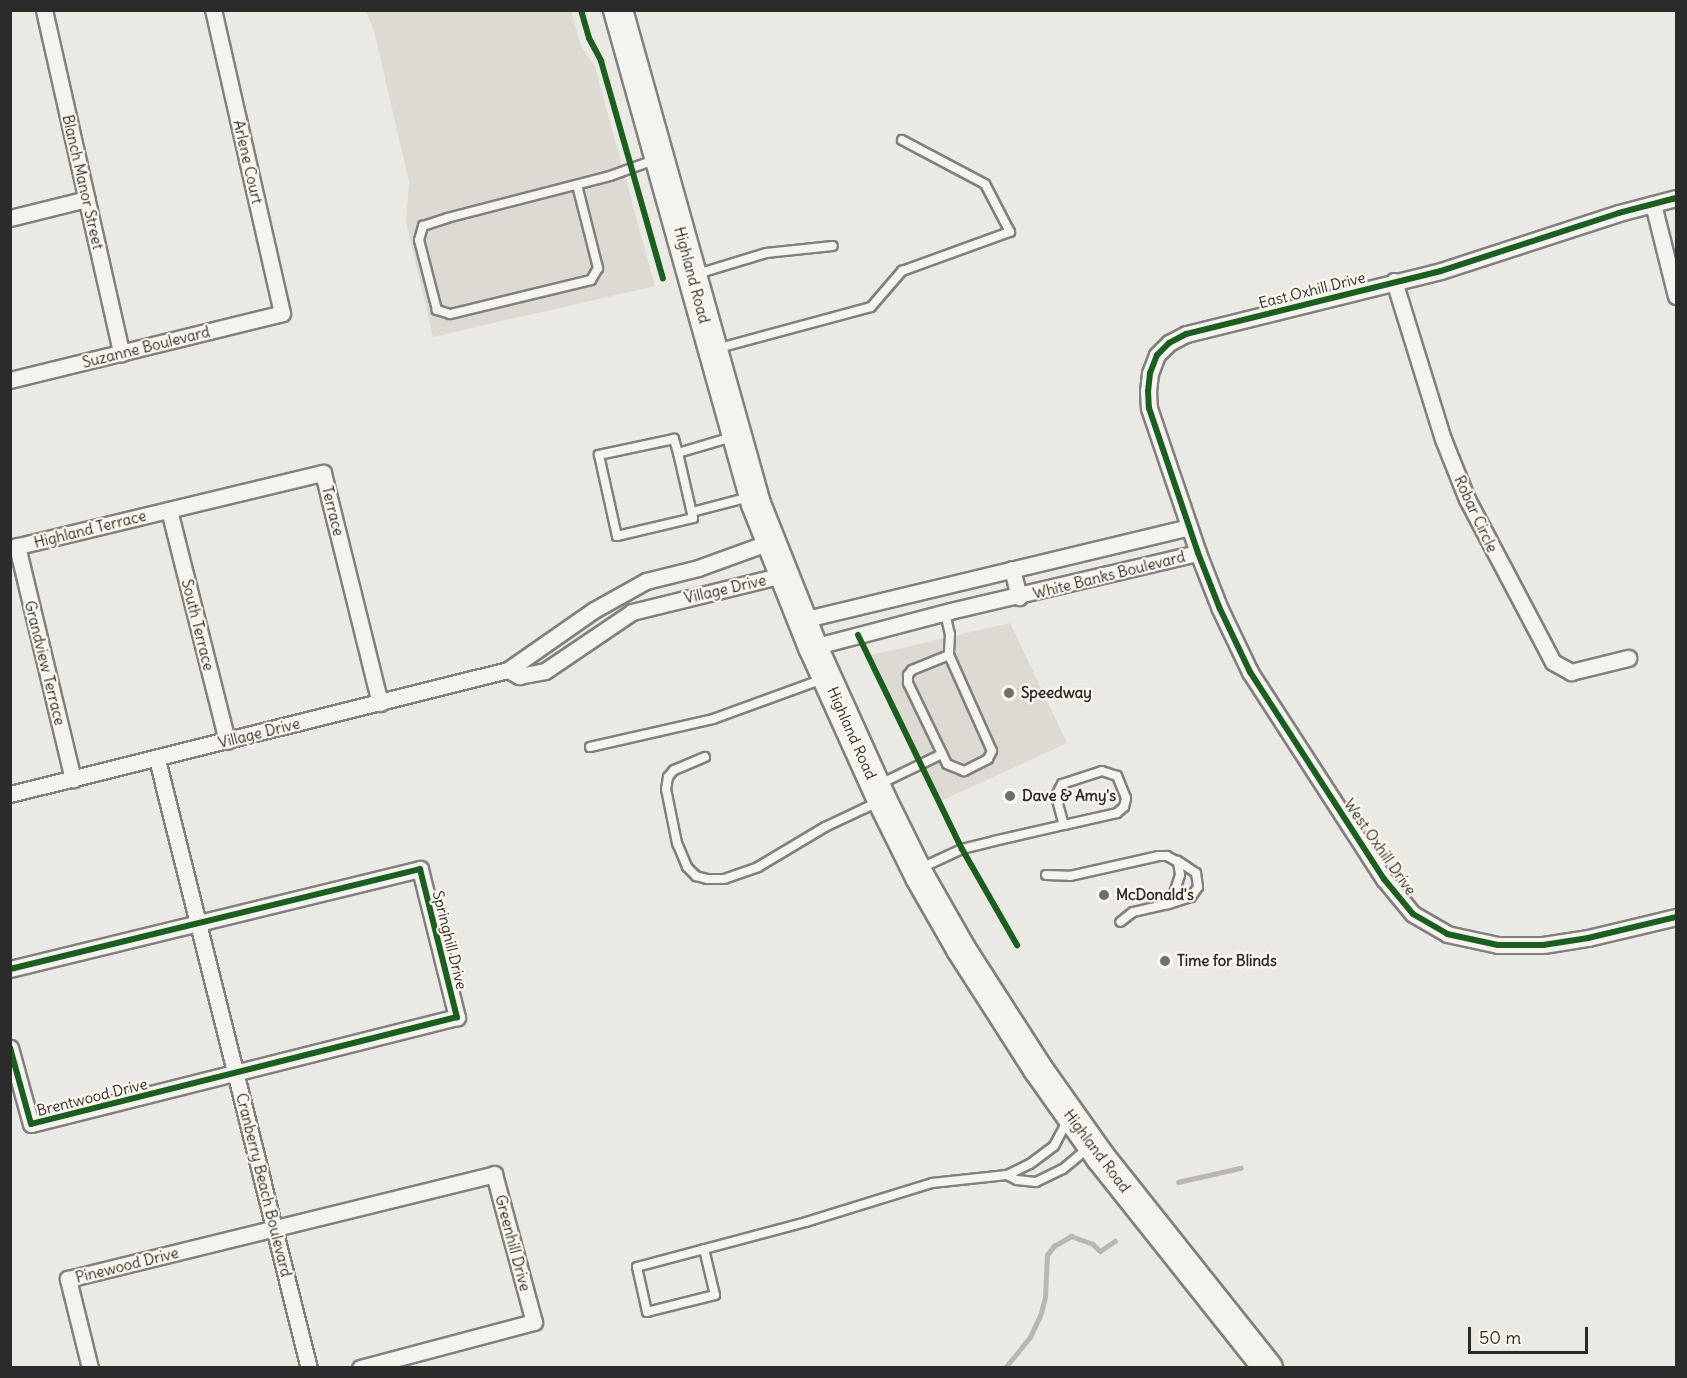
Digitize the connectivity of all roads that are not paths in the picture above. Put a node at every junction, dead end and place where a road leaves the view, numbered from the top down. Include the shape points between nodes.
1 (44, 10) edge
2 (213, 10) edge
3 (618, 10) edge
4 (902, 140) dead end
5 (658, 158) junction
6 (577, 184) junction
7 (1677, 198) edge
8 (87, 199) junction
9 (1653, 204) junction
10 (10, 218) edge
11 (833, 246) dead end
12 (693, 275) junction
13 (1394, 281) junction
14 (1677, 296) edge
15 (282, 313) joint
16 (712, 350) junction
17 (121, 353) junction
18 (10, 380) edge
19 (736, 436) junction
20 (678, 453) junction
21 (754, 496) junction
22 (170, 510) junction
23 (692, 512) junction
24 (1189, 526) junction
25 (770, 543) junction
26 (14, 547) edge
27 (1198, 553) junction
28 (1012, 569) junction
29 (783, 575) junction
30 (943, 586) junction
31 (1019, 597) junction
32 (948, 612) junction
33 (802, 620) junction
34 (813, 647) junction
35 (949, 655) junction
36 (1628, 658) dead end
37 (508, 670) junction
38 (827, 678) junction
39 (380, 703) junction
40 (227, 741) junction
41 (590, 747) dead end
42 (942, 754) junction
43 (705, 757) dead end
44 (157, 759) junction
45 (73, 779) junction
46 (879, 793) junction
47 (10, 794) edge
48 (1064, 825) junction
49 (1173, 858) junction
50 (917, 870) junction
51 (1046, 875) dead end
52 (1168, 904) junction
53 (1677, 917) edge
54 (199, 922) junction
55 (1120, 922) dead end
56 (10, 969) edge
57 (10, 1048) edge
58 (236, 1074) junction
59 (1070, 1116) junction
60 (1092, 1145) junction
61 (1007, 1175) junction
62 (275, 1229) junction
63 (704, 1249) junction
64 (90, 1368) edge
65 (309, 1368) edge
66 (360, 1368) edge
67 (1268, 1368) edge

1 - 8 street, Blanch Manor Street
2 - 15 street, Arlene Court
3 - 5 highway, Highland Road
4 - 16 lane via 985,184 1010,232 902,271 871,307
5 - 6 lane
5 - 12 highway, Highland Road
6 - 6 lane via 423,226 418,240 437,310 450,314 591,280 598,268
7 - 9 street, East Oxhill Drive
8 - 10 street
8 - 17 street, Blanch Manor Street
9 - 13 street, East Oxhill Drive via 1441,271
9 - 14 street
11 - 12 lane via 766,253
12 - 16 highway, Highland Road
13 - 24 street, East Oxhill Drive via 1186,334 1157,355 1150,373 1149,408
13 - 36 street, Robar Circle via 1436,419 1467,499 1553,662 1571,672
15 - 17 street, Suzanne Boulevard
16 - 19 highway, Highland Road
17 - 18 street, Suzanne Boulevard
19 - 20 lane
19 - 21 highway, Highland Road
20 - 23 lane
20 - 23 lane via 674,439 599,455 617,536 693,518
21 - 23 lane
21 - 25 highway, Highland Road
22 - 26 street, Highland Terrace
22 - 39 street, Terrace via 323,473
22 - 40 street, South Terrace
24 - 27 street, East Oxhill Drive
24 - 28 street, White Banks Boulevard
25 - 29 highway, Highland Road
25 - 37 street, Village Drive via 646,581 594,610
26 - 45 street, Grandview Terrace
27 - 31 street, White Banks Boulevard
27 - 53 street, West Oxhill Drive via 1250,672 1384,879 1413,914 1447,934 1497,945 1543,945 1588,938
28 - 30 street, White Banks Boulevard
28 - 31 street, White Banks Boulevard
29 - 33 highway, Highland Road
29 - 37 street, Village Drive via 632,612 545,671 519,676
30 - 32 street
30 - 33 street, White Banks Boulevard
31 - 32 street, White Banks Boulevard
32 - 34 street, White Banks Boulevard
32 - 35 lane
33 - 34 highway, Highland Road
34 - 38 highway, Highland Road
35 - 42 lane via 908,675 908,683
35 - 42 lane via 992,751 988,759 964,771 947,764
37 - 39 street, Village Drive
38 - 41 lane via 713,719
38 - 46 highway, Highland Road
39 - 40 street, Village Drive
40 - 44 street, Village Drive
42 - 46 lane
43 - 46 lane via 674,770 666,789 677,843 687,867 696,876 707,879 724,879 758,867
44 - 45 street, Village Drive
44 - 54 street, Cranberry Beach Boulevard
45 - 47 street, Village Drive
46 - 50 highway, Highland Road
48 - 48 lane via 1117,813 1124,807 1126,798 1117,776 1102,771 1062,784 1056,796
48 - 50 lane via 962,849
49 - 51 lane via 1159,856 1070,876
49 - 52 lane via 1178,862 1180,875
49 - 52 lane via 1196,873 1198,886 1191,897
50 - 59 highway, Highland Road via 961,949
52 - 55 lane via 1133,912
54 - 56 street
54 - 58 street, Cranberry Beach Boulevard
54 - 58 street, Springhill Drive via 420,869 457,1017
57 - 58 street, Brentwood Drive via 31,1124
58 - 62 street, Cranberry Beach Boulevard
59 - 60 highway, Highland Road
59 - 61 lane via 1054,1146
60 - 61 lane via 1063,1169 1036,1182
60 - 67 highway, Highland Road
61 - 63 lane via 932,1182
62 - 64 street, Pinewood Drive via 68,1279
62 - 65 street, Cranberry Beach Boulevard
62 - 66 street, Greenhill Drive via 494,1174 534,1322
63 - 63 lane via 637,1267 647,1312 715,1295

